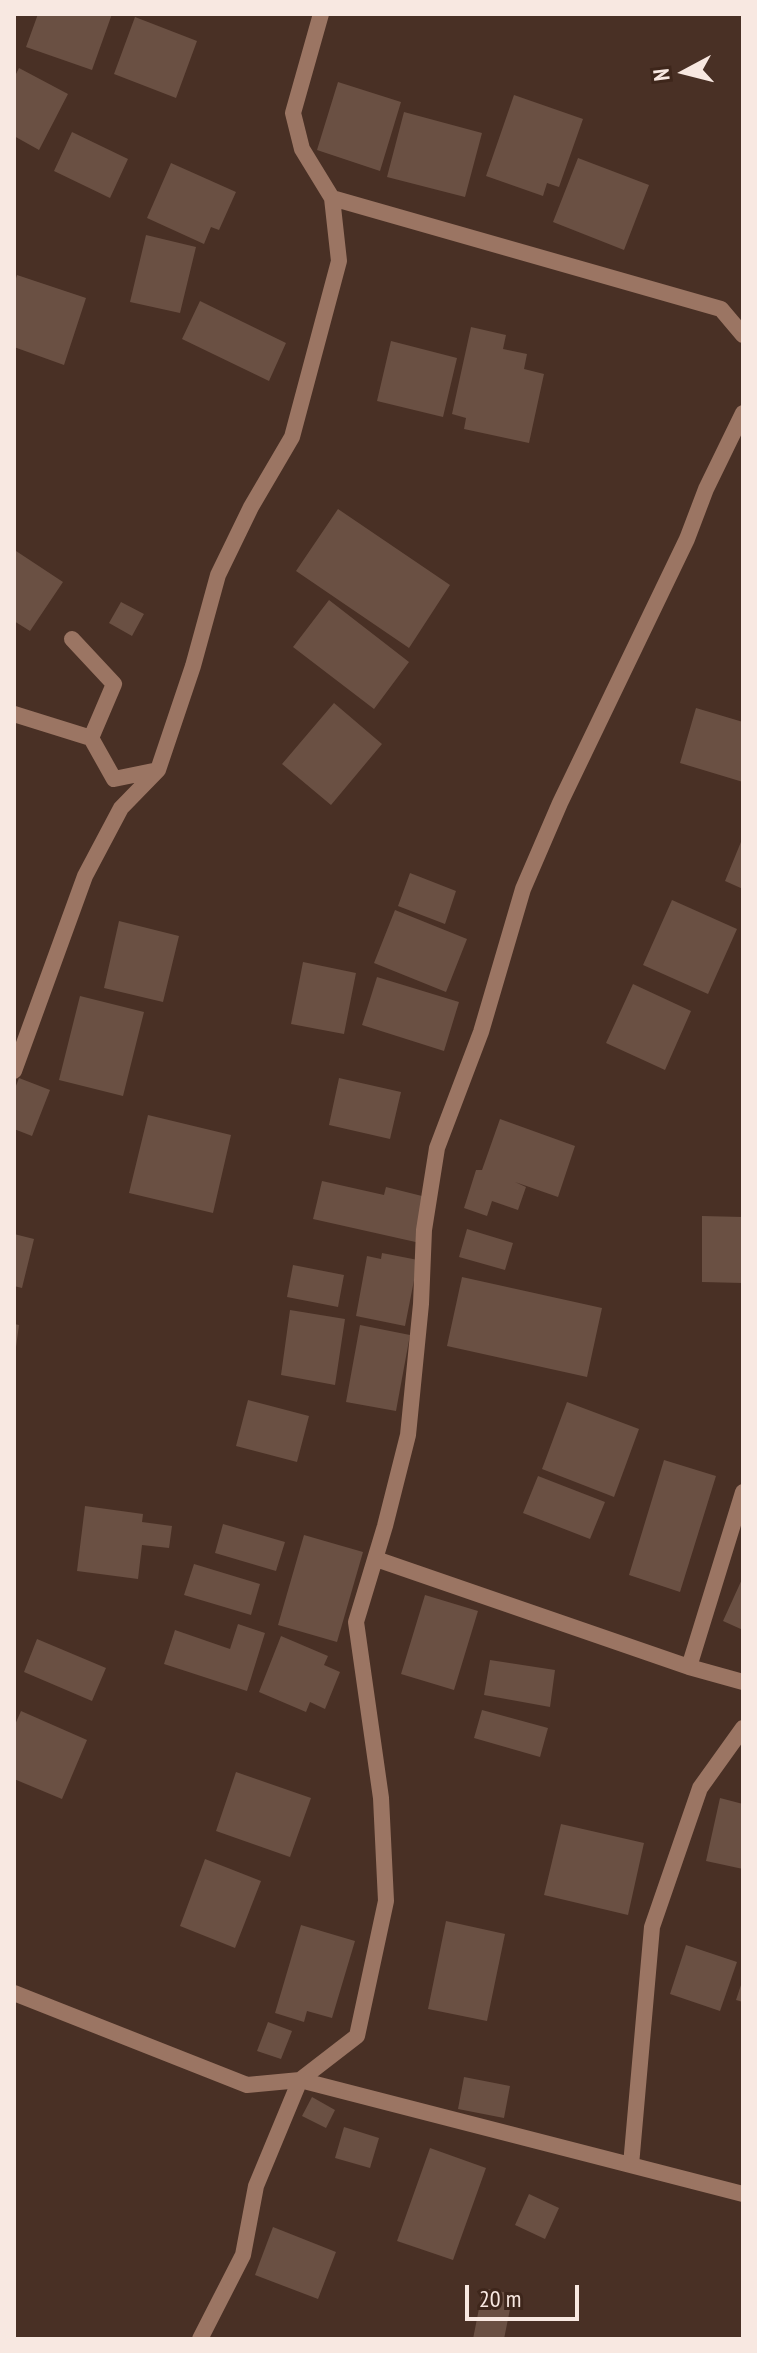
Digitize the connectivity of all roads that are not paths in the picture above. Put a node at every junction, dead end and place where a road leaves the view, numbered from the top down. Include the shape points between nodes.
1 (303, 14) edge
2 (318, 21) edge
3 (332, 198) junction
4 (721, 309) junction
5 (743, 312) edge
6 (743, 335) edge
7 (743, 413) edge
8 (72, 639) dead end
9 (14, 714) edge
10 (91, 738) junction
11 (158, 770) junction
12 (14, 1071) edge
13 (743, 1492) edge
14 (376, 1559) junction
15 (689, 1667) junction
16 (743, 1682) edge
17 (743, 1728) edge
18 (14, 1993) edge
19 (300, 2080) junction
20 (631, 2165) junction
21 (743, 2194) edge
22 (243, 2255) junction
23 (188, 2339) edge
24 (200, 2339) edge

1 - 2 street
2 - 3 street via 293,113 302,149
3 - 4 street
3 - 11 street via 339,261 292,437 218,575
4 - 5 street
4 - 6 street
7 - 14 street via 523,889 481,1032 437,1148 424,1230 408,1435
8 - 10 street via 114,684
9 - 10 street
10 - 11 street via 114,779
11 - 12 street via 121,808 85,876
13 - 15 street
14 - 15 street
14 - 19 street via 356,1622 381,1798 386,1901 357,2036
15 - 16 street
17 - 20 street via 700,1788 652,1927
18 - 19 street via 247,2085
19 - 20 street
19 - 22 street via 256,2186
20 - 21 street
22 - 23 street
22 - 24 street

